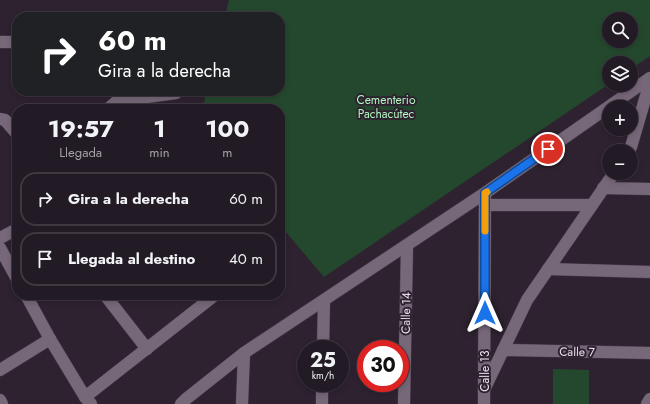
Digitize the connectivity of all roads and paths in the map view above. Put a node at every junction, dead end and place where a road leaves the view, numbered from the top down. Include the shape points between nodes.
1 (0, 42) edge
2 (12, 42) edge
3 (650, 78) edge
4 (650, 82) edge
5 (154, 96) edge
6 (114, 104) edge
7 (647, 104) edge
8 (0, 119) edge
9 (12, 128) edge
10 (632, 144) edge
11 (609, 180) edge
12 (603, 188) junction
13 (650, 189) edge
14 (485, 199) junction
15 (592, 205) junction
16 (12, 232) edge
17 (0, 238) edge
18 (407, 246) junction
19 (0, 248) edge
20 (548, 269) junction
21 (12, 270) edge
22 (650, 272) edge
23 (29, 300) edge
24 (109, 300) edge
25 (206, 300) edge
26 (324, 301) junction
27 (50, 339) junction
28 (323, 340) edge
29 (147, 349) junction
30 (504, 350) junction
31 (244, 353) junction
32 (650, 353) edge
33 (0, 370) edge
34 (484, 390) junction
35 (322, 392) edge
36 (650, 399) edge
37 (0, 400) edge
38 (88, 401) edge
39 (2, 404) edge
40 (181, 404) edge
41 (242, 404) edge
42 (322, 404) edge
43 (404, 404) edge
44 (484, 404) edge
45 (647, 404) edge

1 - 2 street
3 - 14 street
4 - 7 street
5 - 6 street via 117,101
7 - 10 street
8 - 9 street via 5,120
11 - 12 street
12 - 13 street
12 - 15 street
14 - 15 street
14 - 18 street
14 - 34 street, Calle 13
15 - 20 street
16 - 17 street
18 - 26 street
18 - 43 street, Calle 14
19 - 21 street
20 - 22 street
20 - 30 street via 527,300
23 - 27 street
24 - 29 street
25 - 29 street
26 - 28 street
26 - 31 street
27 - 33 street
27 - 38 street
29 - 38 street
30 - 32 street, Calle 7
30 - 34 street
31 - 40 street
31 - 41 street
34 - 44 street, Calle 13
35 - 42 street
36 - 45 street
37 - 39 street

